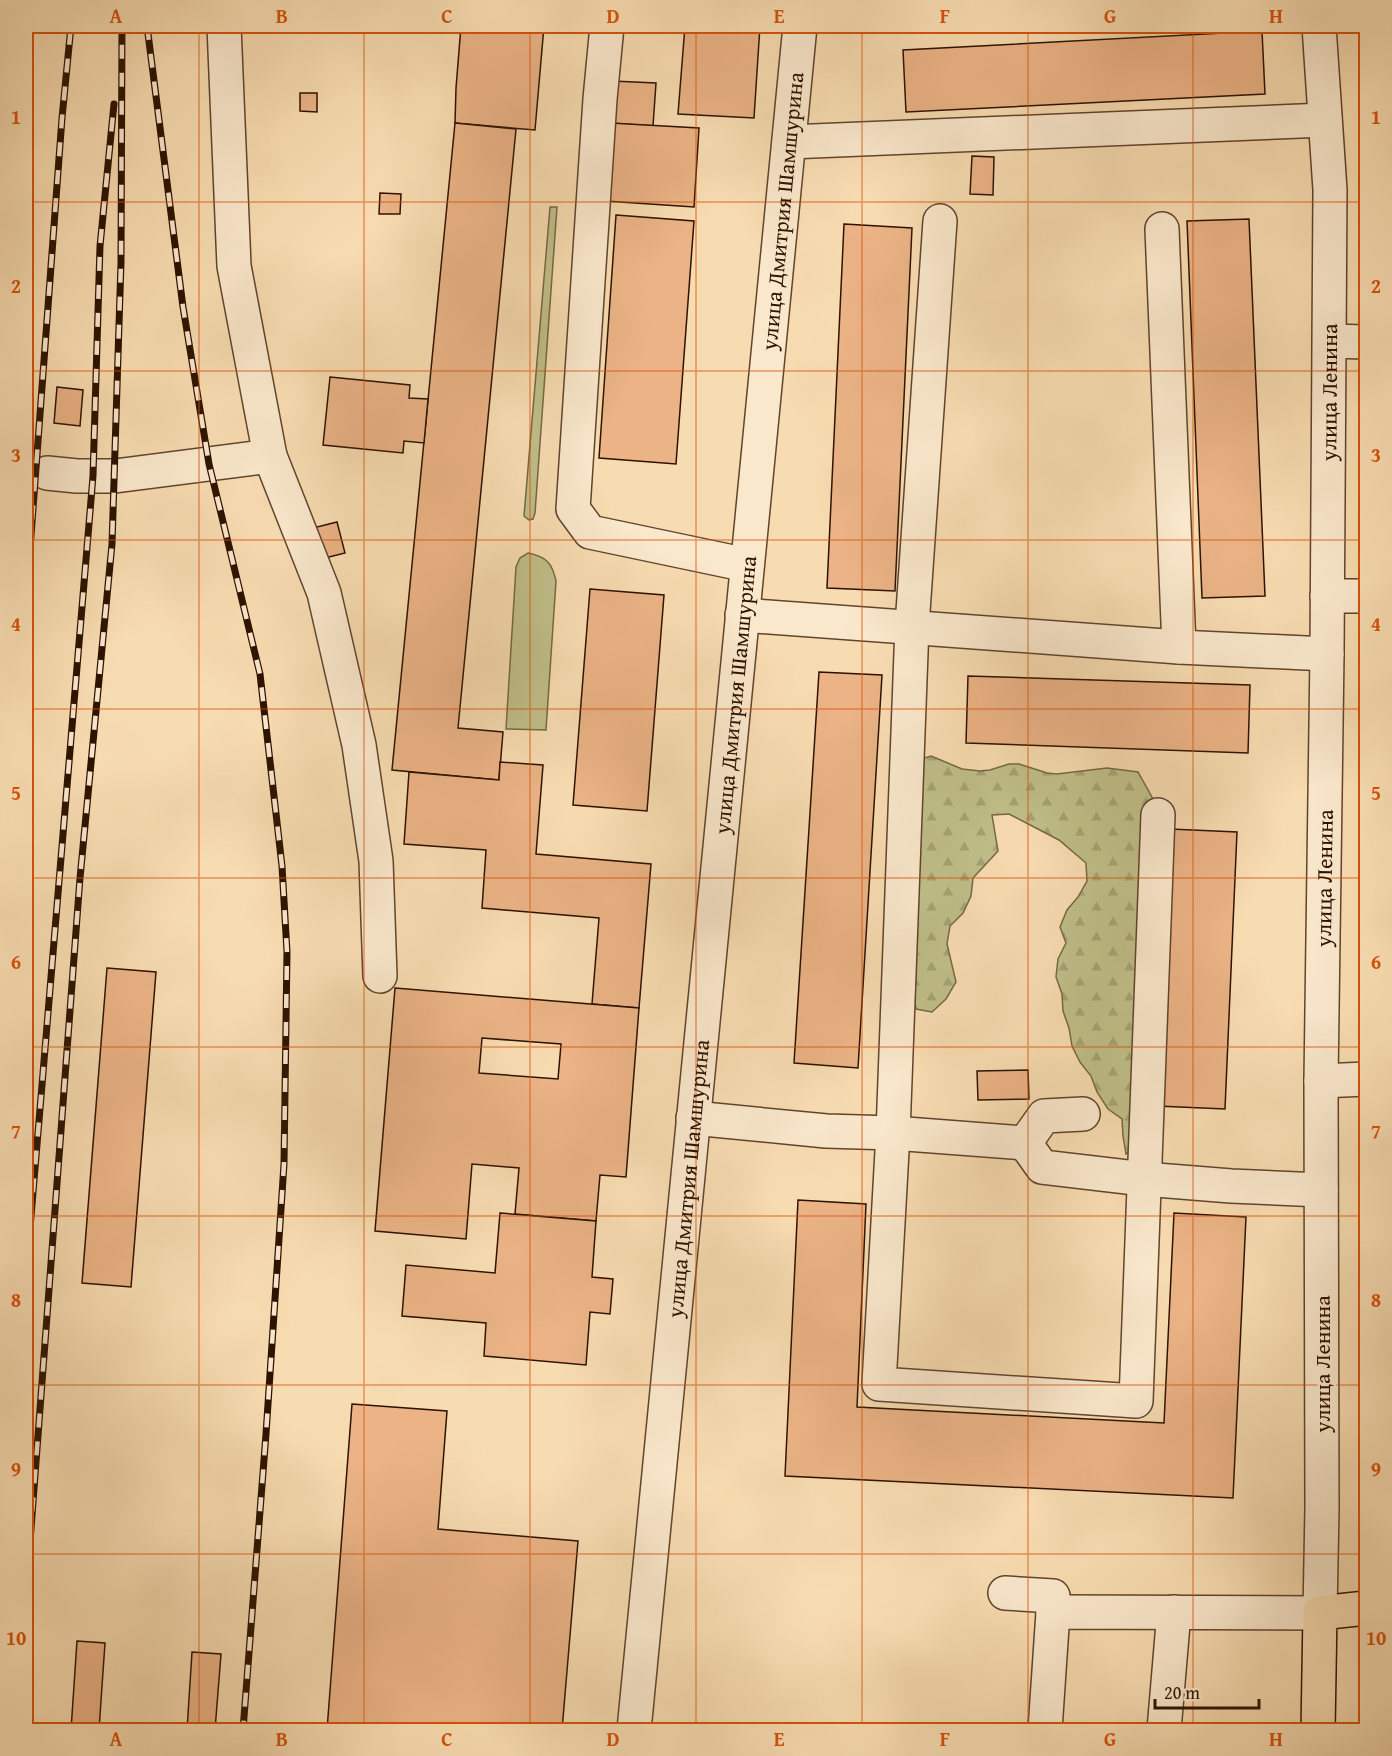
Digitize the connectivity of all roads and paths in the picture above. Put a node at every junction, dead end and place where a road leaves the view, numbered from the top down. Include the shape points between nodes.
1 (224, 26) edge
2 (608, 26) edge
3 (800, 26) edge
4 (1319, 26) edge
5 (1325, 120) junction
6 (789, 142) junction
7 (940, 221) dead end
8 (1162, 229) dead end
9 (1330, 341) junction
10 (1366, 342) edge
11 (270, 456) junction
12 (47, 473) dead end
13 (747, 565) junction
14 (1327, 596) junction
15 (1366, 596) edge
16 (742, 615) junction
17 (912, 626) junction
18 (1179, 647) junction
19 (1327, 654) junction
20 (1158, 815) dead end
21 (380, 976) dead end
22 (1366, 1079) edge
23 (1321, 1081) junction
24 (1083, 1114) dead end
25 (693, 1118) junction
26 (893, 1133) junction
27 (1025, 1143) junction
28 (1144, 1179) junction
29 (1321, 1190) junction
30 (1005, 1593) dead end
31 (1366, 1608) edge
32 (1053, 1612) junction
33 (1174, 1612) junction
34 (1320, 1613) junction
35 (634, 1731) edge
36 (1045, 1731) edge
37 (1164, 1731) edge
38 (1318, 1731) edge

1 - 11 street via 234,266
2 - 13 street via 573,509 590,532
3 - 6 street, улица Дмитрия Шамшурина
4 - 5 street, улица Ленина
5 - 6 street
5 - 9 street, улица Ленина via 1330,190
6 - 13 street, улица Дмитрия Шамшурина
7 - 17 street
8 - 18 street
9 - 10 street
9 - 14 street, улица Ленина
11 - 12 street via 115,476
11 - 21 street via 324,593 359,745 376,861
13 - 16 street, улица Дмитрия Шамшурина
14 - 15 street
14 - 19 street, улица Ленина
16 - 17 street
16 - 25 street, улица Дмитрия Шамшурина
17 - 18 street
17 - 26 street
18 - 19 street
19 - 23 street, улица Ленина
20 - 28 street
22 - 23 street
23 - 29 street, улица Ленина
24 - 27 street via 1044,1116
25 - 26 street via 826,1131
25 - 35 street, улица Дмитрия Шамшурина
26 - 27 street
26 - 28 street via 879,1384 1136,1401
27 - 28 street via 1042,1167
28 - 29 street
29 - 34 street, улица Ленина
30 - 32 street via 1053,1596
31 - 34 main road
32 - 33 street
32 - 36 street
33 - 34 street
33 - 37 street
34 - 38 main road, улица Ленина

